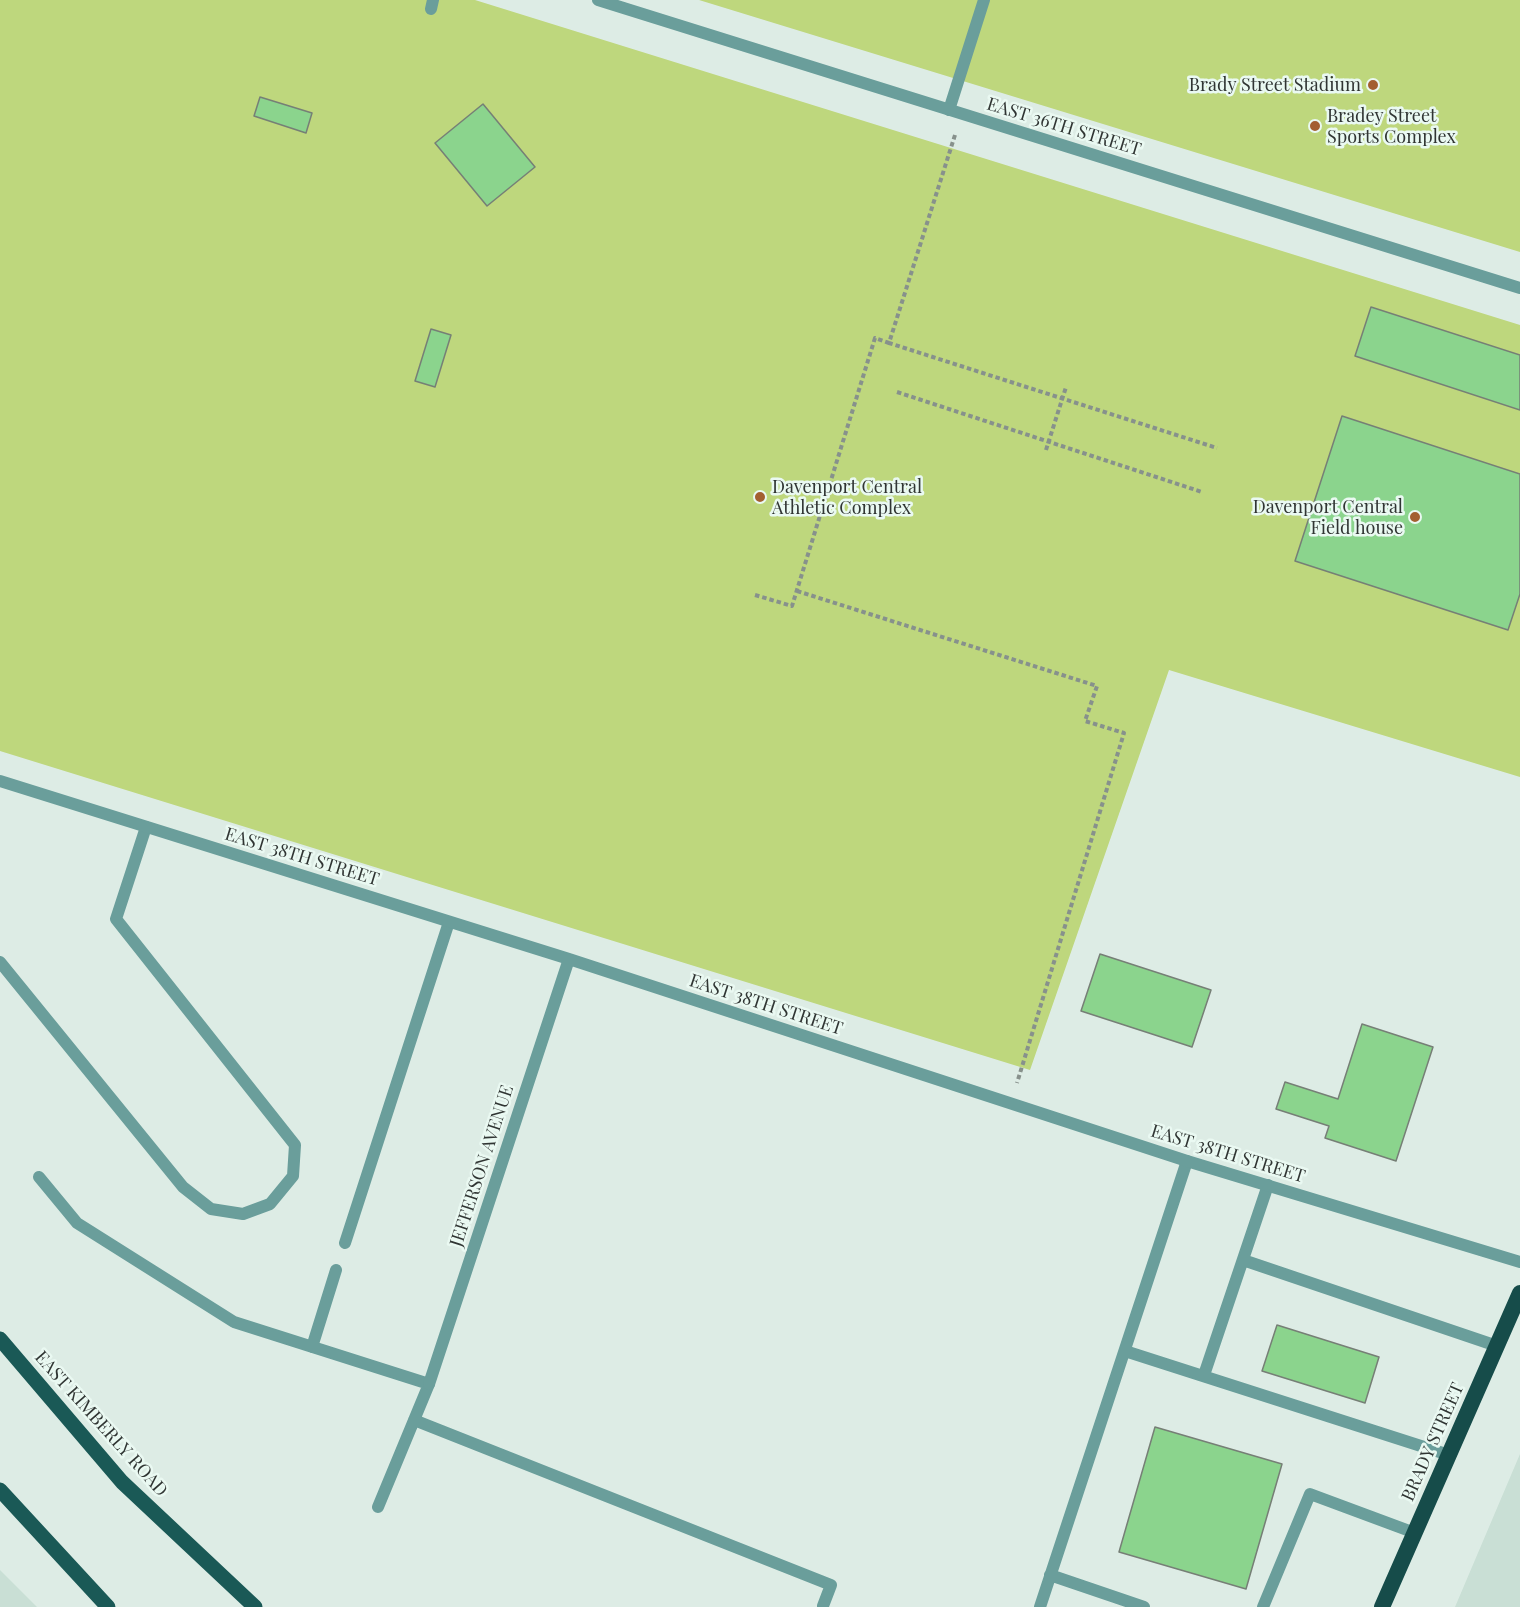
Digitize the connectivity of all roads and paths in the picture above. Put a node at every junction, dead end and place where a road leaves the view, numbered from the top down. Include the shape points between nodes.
1 (598, 0) edge
2 (984, 0) edge
3 (949, 110) junction
4 (962, 114) junction
5 (1520, 288) edge
6 (889, 343) junction
7 (1066, 387) dead end
8 (897, 392) dead end
9 (1062, 398) junction
10 (1048, 441) junction
11 (1217, 448) dead end
12 (1046, 450) dead end
13 (1202, 492) dead end
14 (797, 591) junction
15 (755, 595) dead end
16 (0, 781) edge
17 (146, 827) junction
18 (449, 922) junction
19 (569, 959) junction
20 (0, 962) edge
21 (1011, 1104) junction
22 (1187, 1161) junction
23 (39, 1177) dead end
24 (1268, 1185) junction
25 (345, 1243) dead end
26 (1243, 1260) junction
27 (1520, 1262) edge
28 (336, 1270) dead end
29 (1520, 1293) edge
30 (0, 1339) edge
31 (1497, 1346) junction
32 (312, 1347) junction
33 (1125, 1351) junction
34 (1204, 1375) junction
35 (429, 1384) junction
36 (414, 1420) junction
37 (1449, 1455) junction
38 (0, 1490) edge
39 (378, 1507) dead end
40 (1415, 1533) junction
41 (1050, 1575) junction
42 (823, 1606) edge
43 (108, 1607) edge
44 (255, 1607) edge
45 (1040, 1607) edge
46 (1143, 1607) edge
47 (1263, 1607) edge
48 (1382, 1607) edge

1 - 3 street, EAST 36TH STREET
2 - 3 street
3 - 4 street, EAST 36TH STREET
4 - 5 street, EAST 36TH STREET
4 - 6 path
6 - 9 path
6 - 14 path via 875,338
7 - 9 path
8 - 10 path
9 - 10 path
9 - 11 path
10 - 12 path
10 - 13 path
14 - 15 path via 792,606
14 - 21 path via 1097,686 1084,721 1124,733
16 - 17 street, EAST 38TH STREET
17 - 18 street, EAST 38TH STREET
17 - 20 street via 116,919 294,1145 293,1176 270,1204 243,1214 211,1209 183,1187
18 - 19 street, EAST 38TH STREET
18 - 25 street
19 - 21 street, EAST 38TH STREET
19 - 35 street, JEFFERSON AVENUE
21 - 22 street, EAST 38TH STREET
22 - 24 street, EAST 38TH STREET
22 - 33 street
23 - 32 street via 77,1223 234,1322
24 - 26 street
24 - 27 street, EAST 38TH STREET
26 - 31 street
26 - 34 street
28 - 32 street
29 - 31 highway, BRADY STREET
30 - 44 main road, EAST KIMBERLY ROAD via 122,1482
31 - 37 highway, BRADY STREET
32 - 35 street
33 - 34 street
33 - 41 street
34 - 37 street
35 - 36 street, JEFFERSON AVENUE
36 - 39 street, JEFFERSON AVENUE
36 - 42 street via 831,1585
37 - 40 highway, BRADY STREET
38 - 43 main road
40 - 47 street via 1310,1494
40 - 48 highway, BRADY STREET
41 - 45 street
41 - 46 street

